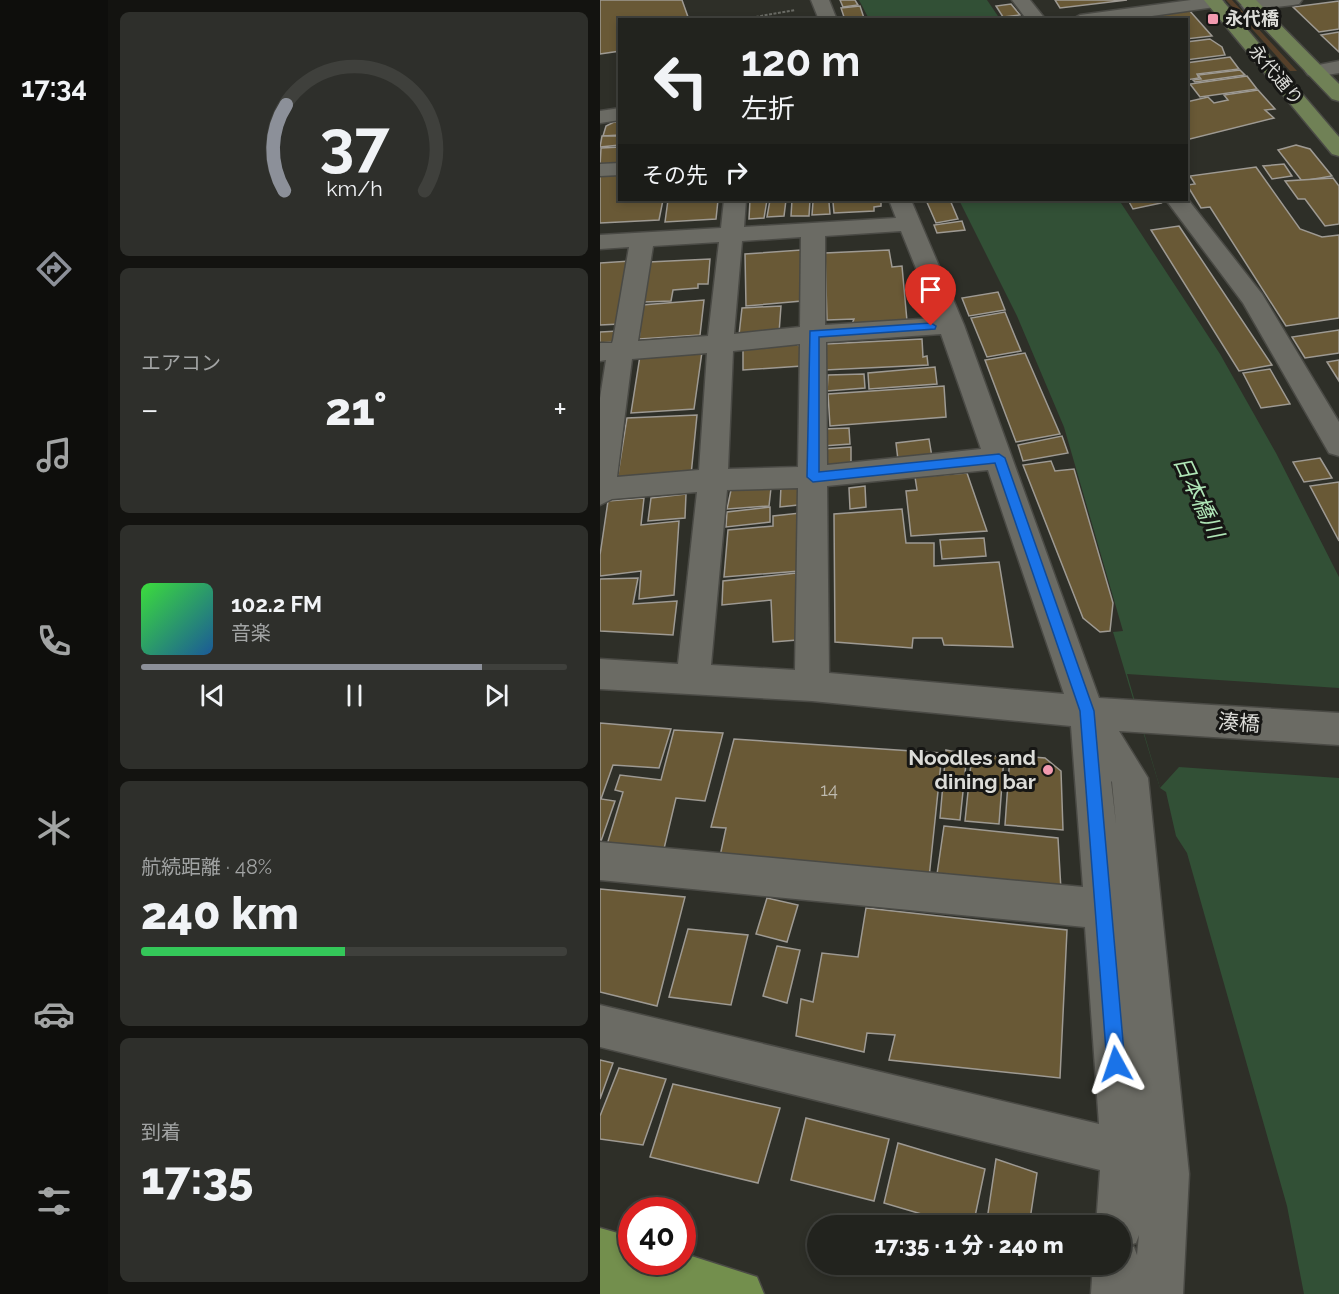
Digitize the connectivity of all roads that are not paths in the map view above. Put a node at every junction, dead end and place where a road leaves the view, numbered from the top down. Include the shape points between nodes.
1 (820, 0) edge
2 (1021, 0) edge
3 (1293, 0) edge
4 (1214, 1) edge
5 (1248, 2) edge
6 (827, 18) edge
7 (1035, 18) edge
8 (1094, 18) edge
9 (1339, 67) edge
10 (1315, 71) junction
11 (1339, 95) edge
12 (618, 114) edge
13 (600, 117) edge
14 (1339, 150) edge
15 (618, 169) edge
16 (600, 170) edge
17 (735, 201) edge
18 (1178, 201) edge
19 (905, 212) edge
20 (813, 229) junction
21 (732, 234) junction
22 (642, 240) junction
23 (600, 242) edge
24 (951, 325) junction
25 (813, 334) junction
26 (720, 344) junction
27 (610, 351) edge
28 (1339, 446) edge
29 (999, 458) junction
30 (813, 477) junction
31 (713, 480) junction
32 (600, 490) edge
33 (600, 674) edge
34 (693, 680) junction
35 (812, 686) junction
36 (1087, 711) junction
37 (1339, 729) edge
38 (600, 861) edge
39 (1102, 909) junction
40 (600, 1026) edge
41 (1124, 1154) junction
42 (1120, 1215) edge
43 (600, 1252) edge
44 (618, 1257) edge
45 (678, 1275) edge
46 (1116, 1275) edge
47 (600, 1282) edge
48 (644, 1294) edge
49 (740, 1294) edge
50 (1115, 1294) edge
51 (1159, 1294) edge

1 - 6 street
2 - 7 street
3 - 5 street
4 - 8 street
4 - 14 main road, 永代通り
5 - 10 main road, 永代通り
9 - 10 street
10 - 11 main road, 永代通り
12 - 13 street
15 - 16 street
17 - 21 street
18 - 28 street via 1253,300
19 - 20 street
19 - 24 street
20 - 21 street
20 - 25 street
21 - 22 street
21 - 26 street
22 - 23 street
22 - 27 street via 626,340
24 - 25 street
24 - 29 street
25 - 26 street
25 - 30 street
26 - 27 street
26 - 31 street
27 - 32 street
29 - 30 street
29 - 36 street
30 - 31 street
30 - 35 street
31 - 32 street
31 - 34 street
33 - 34 street, 湊橋
34 - 35 street, 湊橋
35 - 36 street, 湊橋
36 - 37 street, 湊橋
36 - 39 street
36 - 51 street via 1131,778 1166,1174
38 - 39 street
39 - 41 street
40 - 41 street
41 - 42 street
43 - 44 highway
45 - 49 highway
46 - 50 street
47 - 48 highway

